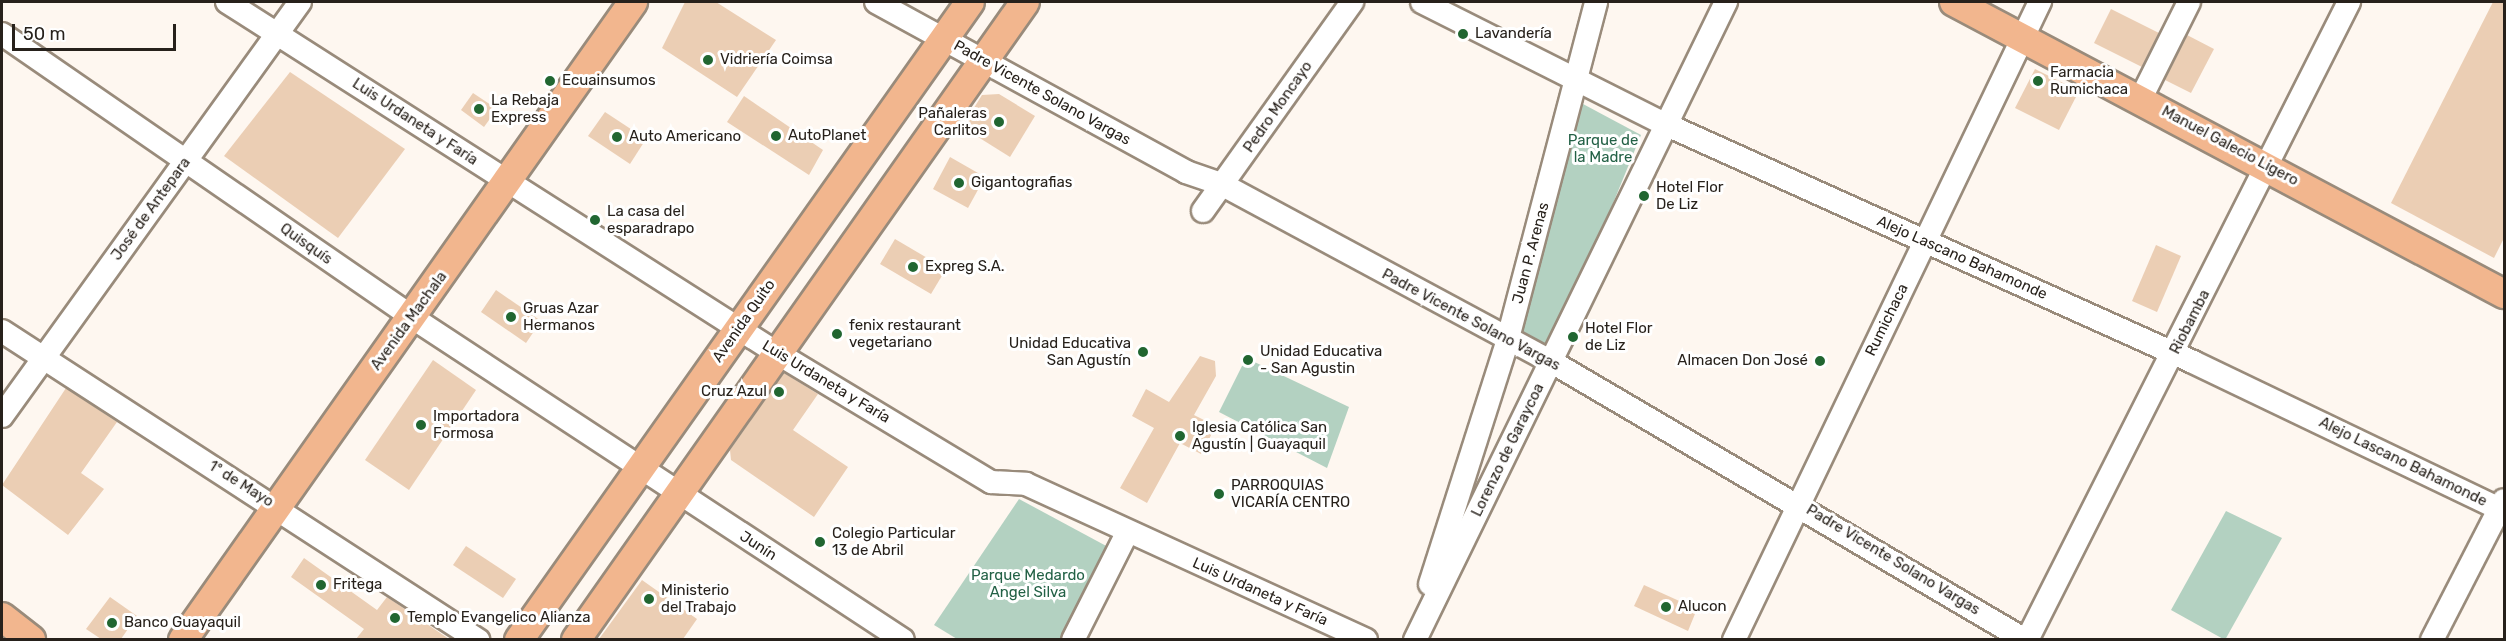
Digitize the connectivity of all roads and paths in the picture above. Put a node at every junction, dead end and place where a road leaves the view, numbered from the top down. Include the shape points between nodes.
1 (227, 2) edge
2 (300, 2) edge
3 (633, 2) edge
4 (876, 2) edge
5 (970, 2) edge
6 (1025, 2) edge
7 (1352, 2) edge
8 (1422, 2) edge
9 (1596, 2) edge
10 (1726, 2) edge
11 (1954, 2) edge
12 (2040, 2) edge
13 (2189, 2) edge
14 (2349, 2) edge
15 (277, 33) junction
16 (2, 34) edge
17 (2024, 37) junction
18 (944, 39) junction
19 (984, 61) junction
20 (1575, 80) junction
21 (2141, 99) junction
22 (1667, 125) junction
23 (186, 161) junction
24 (2268, 166) junction
25 (508, 181) junction
26 (1223, 185) junction
27 (1203, 211) dead end
28 (1925, 240) junction
29 (2505, 294) edge
30 (413, 318) junction
31 (739, 328) junction
32 (2, 332) edge
33 (1508, 342) junction
34 (777, 353) junction
35 (2174, 354) junction
36 (41, 358) junction
37 (1552, 362) junction
38 (2, 416) edge
39 (613, 451) joint
40 (639, 469) junction
41 (677, 495) junction
42 (1799, 503) junction
43 (274, 504) junction
44 (2503, 506) edge
45 (1127, 533) junction
46 (2, 618) edge
47 (31, 639) edge
48 (183, 639) edge
49 (478, 639) edge
50 (519, 639) edge
51 (576, 639) edge
52 (903, 639) edge
53 (1073, 639) edge
54 (1366, 639) edge
55 (1413, 639) edge
56 (1734, 639) edge
57 (2026, 639) edge
58 (2432, 639) edge

1 - 15 street, Luis Urdaneta y Faría
2 - 15 street, José de Antepara
3 - 25 main road, Avenida Machala
4 - 18 street, Padre Vicente Solano Vargas
5 - 18 main road, Avenida Quito
6 - 19 main road
7 - 26 street, Pedro Moncayo
8 - 20 street, Alejo Lascano Bahamonde
9 - 20 street, Juan P. Arenas
10 - 22 street, Lorenzo de Garaycoa
11 - 17 main road, Manuel Galecio Ligero
12 - 17 street, Rumichaca
13 - 21 street
14 - 24 street, Riobamba
15 - 23 street, José de Antepara
15 - 25 street, Luis Urdaneta y Faría
16 - 23 street, Quisquís
17 - 21 main road, Manuel Galecio Ligero
17 - 28 street, Rumichaca
18 - 19 street, Padre Vicente Solano Vargas
18 - 31 main road, Avenida Quito
19 - 26 street, Padre Vicente Solano Vargas via 1186,172
19 - 34 main road
20 - 22 street, Alejo Lascano Bahamonde
20 - 33 street, Juan P. Arenas
21 - 24 main road, Manuel Galecio Ligero
22 - 28 street, Alejo Lascano Bahamonde
22 - 37 street, Lorenzo de Garaycoa
23 - 30 street, Quisquís
23 - 36 street, José de Antepara
24 - 29 main road, Manuel Galecio Ligero
24 - 35 street, Riobamba
25 - 30 main road, Avenida Machala
25 - 31 street, Luis Urdaneta y Faría
26 - 27 street, Pedro Moncayo
26 - 33 street, Padre Vicente Solano Vargas
28 - 35 street, Alejo Lascano Bahamonde
28 - 42 street, Rumichaca
30 - 39 street, Quisquís
30 - 43 main road, Avenida Machala
31 - 34 street, Luis Urdaneta y Faría
31 - 40 main road, Avenida Quito
32 - 36 street, 1º de Mayo
33 - 37 street, Padre Vicente Solano Vargas
33 - 55 street, Juan P. Arenas
34 - 41 main road
34 - 45 street, Luis Urdaneta y Faría via 991,482 1026,484
35 - 44 street, Alejo Lascano Bahamonde
35 - 57 street, Riobamba
36 - 38 street, José de Antepara
36 - 43 street, 1º de Mayo
37 - 42 street, Padre Vicente Solano Vargas
37 - 55 street, Lorenzo de Garaycoa
39 - 40 street, Junín
40 - 41 street, Junín
40 - 50 main road, Avenida Quito
41 - 51 main road
41 - 52 street, Junín
42 - 56 street, Rumichaca
42 - 57 street, Padre Vicente Solano Vargas
43 - 48 main road, Avenida Machala
43 - 49 street, 1º de Mayo
44 - 58 street
45 - 53 street
45 - 54 street, Luis Urdaneta y Faría
46 - 47 main road

